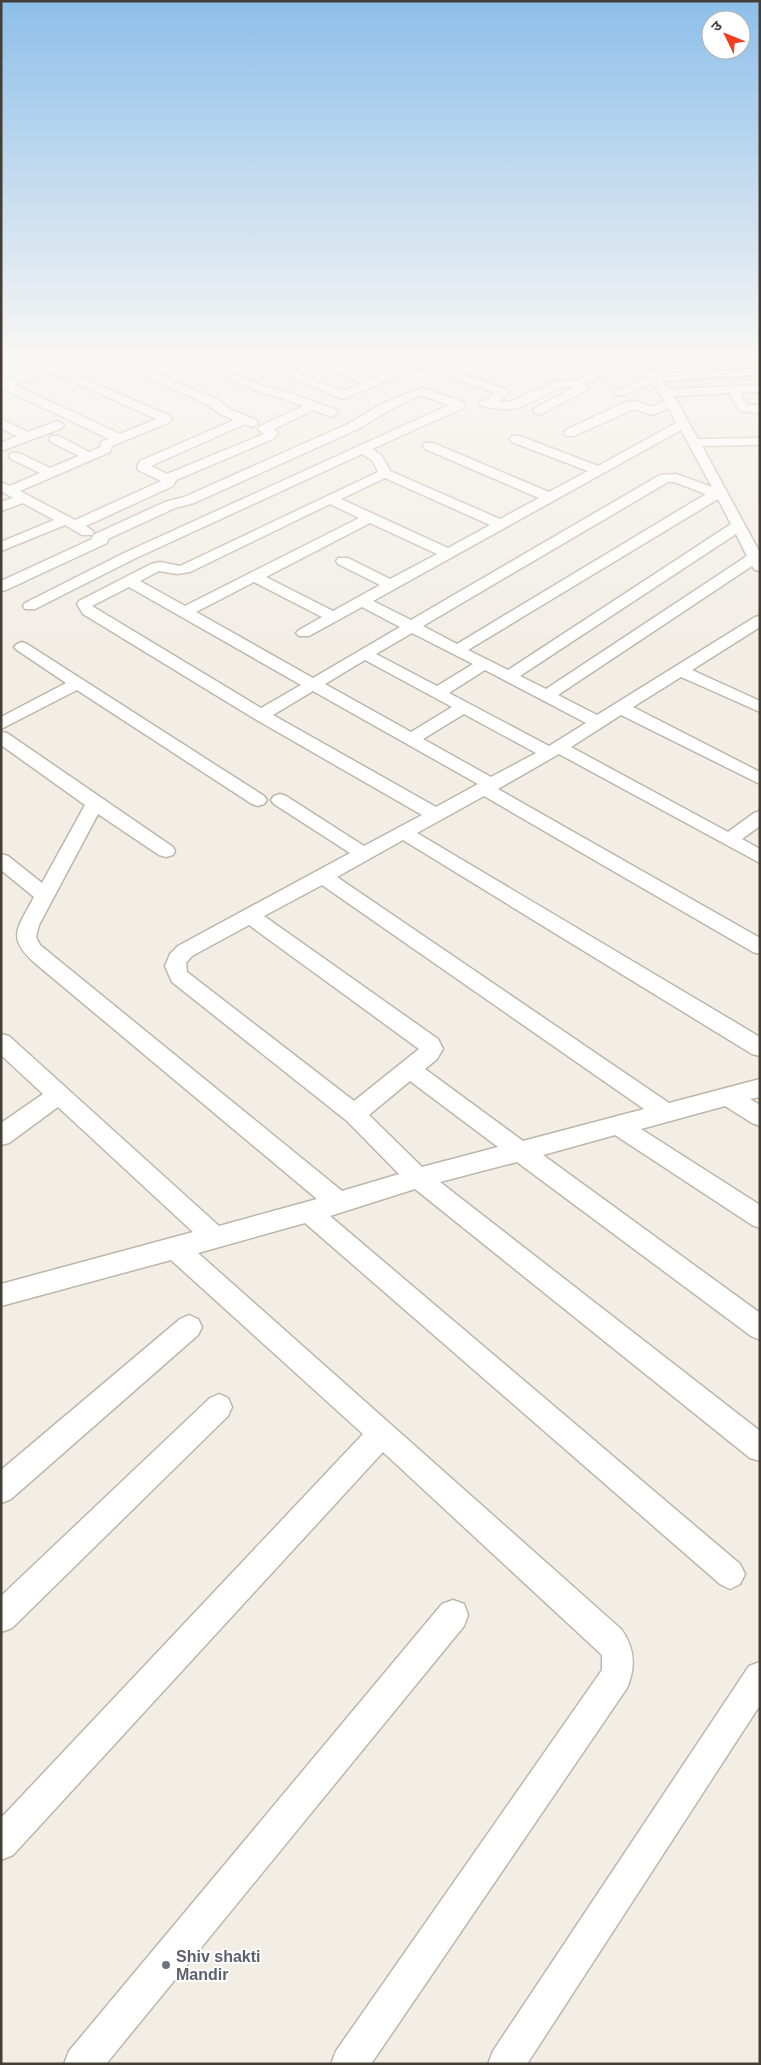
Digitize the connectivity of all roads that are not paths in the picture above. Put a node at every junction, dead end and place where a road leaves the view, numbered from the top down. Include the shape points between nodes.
1 (165, 455) edge
2 (223, 455) edge
3 (289, 455) edge
4 (346, 455) edge
5 (373, 455) edge
6 (451, 455) edge
7 (559, 455) edge
8 (625, 455) edge
9 (700, 455) edge
10 (16, 456) dead end
11 (88, 456) edge
12 (598, 470) junction
13 (50, 473) junction
14 (385, 473) junction
15 (167, 479) junction
16 (6, 488) edge
17 (719, 492) junction
18 (549, 497) junction
19 (24, 498) junction
20 (329, 499) junction
21 (189, 500) junction
22 (1, 507) edge
23 (218, 515) junction
24 (370, 518) junction
25 (71, 523) junction
26 (499, 524) junction
27 (738, 526) junction
28 (100, 539) junction
29 (1, 547) edge
30 (447, 553) junction
31 (129, 556) junction
32 (343, 561) dead end
33 (758, 562) edge
34 (52, 563) junction
35 (152, 569) junction
36 (98, 572) junction
37 (255, 577) junction
38 (129, 581) junction
39 (390, 585) junction
40 (1, 587) edge
41 (362, 601) junction
42 (30, 606) dead end
43 (185, 612) junction
44 (333, 617) junction
45 (760, 620) edge
46 (411, 627) junction
47 (304, 633) dead end
48 (22, 647) dead end
49 (457, 650) junction
50 (365, 654) junction
51 (484, 664) junction
52 (680, 670) junction
53 (508, 677) junction
54 (77, 683) junction
55 (312, 685) junction
56 (438, 693) junction
57 (546, 696) junction
58 (759, 706) edge
59 (464, 707) junction
60 (621, 708) junction
61 (261, 715) junction
62 (599, 723) junction
63 (1, 724) edge
64 (1, 737) edge
65 (410, 740) junction
66 (554, 750) junction
67 (760, 778) edge
68 (488, 787) junction
69 (258, 800) dead end
70 (280, 800) dead end
71 (95, 802) junction
72 (436, 815) junction
73 (760, 817) edge
74 (404, 833) junction
75 (730, 840) junction
76 (166, 851) dead end
77 (364, 854) junction
78 (760, 857) edge
79 (1, 860) edge
80 (324, 877) junction
81 (44, 895) junction
82 (250, 916) junction
83 (760, 947) edge
84 (1, 1042) edge
85 (760, 1048) edge
86 (409, 1069) junction
87 (760, 1088) edge
88 (58, 1095) junction
89 (729, 1097) junction
90 (354, 1114) junction
91 (667, 1114) junction
92 (760, 1117) edge
93 (620, 1126) junction
94 (1, 1136) edge
95 (521, 1152) junction
96 (418, 1178) junction
97 (339, 1203) junction
98 (309, 1212) junction
99 (760, 1218) edge
100 (215, 1237) junction
101 (175, 1248) junction
102 (1, 1295) edge
103 (189, 1327) dead end
104 (760, 1328) edge
105 (219, 1407) dead end
106 (381, 1434) junction
107 (760, 1448) edge
108 (1, 1489) edge
109 (730, 1574) dead end
110 (454, 1615) dead end
111 (1, 1617) edge
112 (760, 1677) edge
113 (1, 1843) edge
114 (82, 2064) edge
115 (349, 2064) edge
116 (506, 2064) edge

1 - 15 street via 144,465
2 - 15 street
3 - 21 street
4 - 23 street
5 - 14 street
6 - 18 street
7 - 12 street
8 - 12 street
9 - 17 street
10 - 13 street
11 - 13 street
12 - 18 street
13 - 16 street
14 - 20 street
14 - 26 street
15 - 25 street via 170,482
16 - 19 street
17 - 27 street
17 - 46 street via 676,478 665,478
17 - 49 street
18 - 26 street
19 - 22 street
19 - 25 street
20 - 24 street
20 - 35 street via 182,570 164,566
21 - 23 street
21 - 28 street via 170,505
23 - 31 street
24 - 30 street
24 - 37 street
25 - 28 street
25 - 29 street
26 - 30 street
27 - 33 street
27 - 53 street
28 - 31 street
28 - 34 street
30 - 39 street
31 - 35 street
31 - 36 street
32 - 39 street
33 - 57 street
34 - 36 street
34 - 40 street
35 - 38 street
36 - 42 street
37 - 43 street
37 - 44 street
38 - 43 street
38 - 61 street via 89,600 84,604 85,608
39 - 41 street
41 - 44 street
41 - 46 street
43 - 55 street
44 - 47 street
45 - 52 street
46 - 49 street
46 - 50 street
48 - 54 street
49 - 51 street
50 - 55 street
50 - 56 street
51 - 53 street
51 - 56 street
52 - 58 street
52 - 60 street
53 - 57 street
54 - 63 street
54 - 69 street
55 - 61 street
55 - 65 street
56 - 59 street
57 - 62 street
59 - 65 street
59 - 66 street
60 - 62 street
60 - 67 street
61 - 72 street
62 - 66 street
64 - 71 street
65 - 68 street
66 - 68 street
66 - 75 street
68 - 72 street
68 - 83 street
70 - 77 street
71 - 76 street
71 - 81 street
72 - 74 street
73 - 75 street
74 - 77 street
74 - 85 street
75 - 78 street
77 - 80 street
79 - 81 street
80 - 82 street
80 - 91 street
81 - 97 street via 26,934 32,948
82 - 86 street via 430,1045 429,1053
82 - 90 street via 185,951 177,957 174,970
84 - 88 street
86 - 90 street
86 - 95 street
87 - 89 street
88 - 94 street
88 - 100 street
89 - 91 street
89 - 92 street
90 - 96 street
91 - 93 street
93 - 95 street
93 - 99 street
95 - 96 street
95 - 104 street
96 - 97 street
96 - 107 street
97 - 98 street
98 - 100 street
98 - 109 street
100 - 101 street
101 - 102 street
101 - 106 street
103 - 108 street
105 - 111 street
106 - 113 street
106 - 115 street via 610,1640 619,1665 616,1678
110 - 114 street
112 - 116 street

